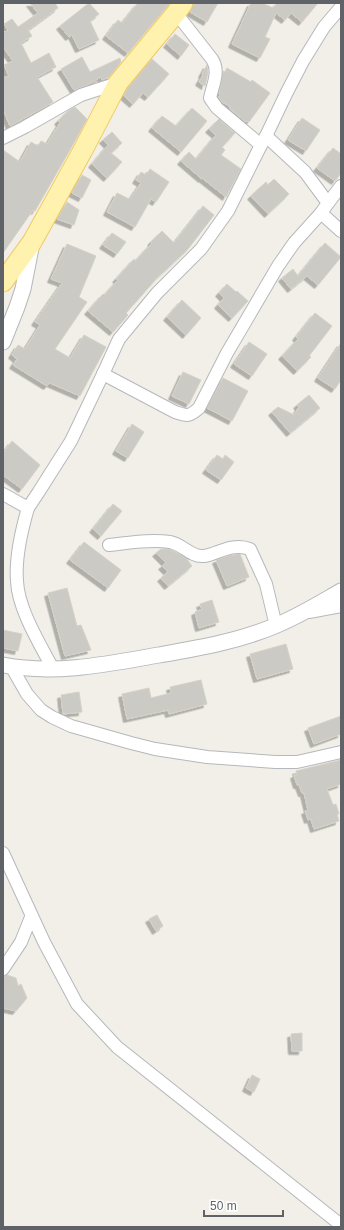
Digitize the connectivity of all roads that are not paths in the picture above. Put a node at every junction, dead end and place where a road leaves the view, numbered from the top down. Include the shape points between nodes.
1 (179, 8) edge
2 (341, 8) edge
3 (118, 83) junction
4 (3, 138) edge
5 (264, 141) junction
6 (341, 186) edge
7 (325, 208) junction
8 (341, 231) edge
9 (32, 242) junction
10 (3, 282) edge
11 (3, 342) edge
12 (104, 374) junction
13 (3, 494) edge
14 (28, 508) junction
15 (109, 545) dead end
16 (341, 591) edge
17 (341, 606) edge
18 (302, 613) junction
19 (276, 626) junction
20 (7, 665) edge
21 (53, 669) junction
22 (341, 752) edge
23 (3, 854) edge
24 (31, 916) junction
25 (3, 969) edge
26 (341, 1225) edge

1 - 3 main road
1 - 5 street via 216,66 210,98 217,108
2 - 5 street via 324,27 303,61
3 - 4 street via 81,95
3 - 9 main road
5 - 7 street via 305,172
5 - 12 street via 228,212 200,249 119,339
6 - 7 street
7 - 8 street
7 - 12 street via 294,243 278,266 227,353 199,408 192,415 175,412
9 - 10 main road
9 - 11 street via 23,289
12 - 14 street via 70,441
13 - 14 street
14 - 21 street via 18,554 17,582 22,606
15 - 19 street via 170,542 198,556 234,546 250,549 266,584
16 - 18 street
17 - 18 street
18 - 19 street
19 - 21 street via 200,648 100,665
20 - 21 street
20 - 22 street via 26,694 41,710 71,726 131,743 207,757 275,762 297,762
23 - 24 street
24 - 25 street via 21,942
24 - 26 street via 77,1004 117,1047

